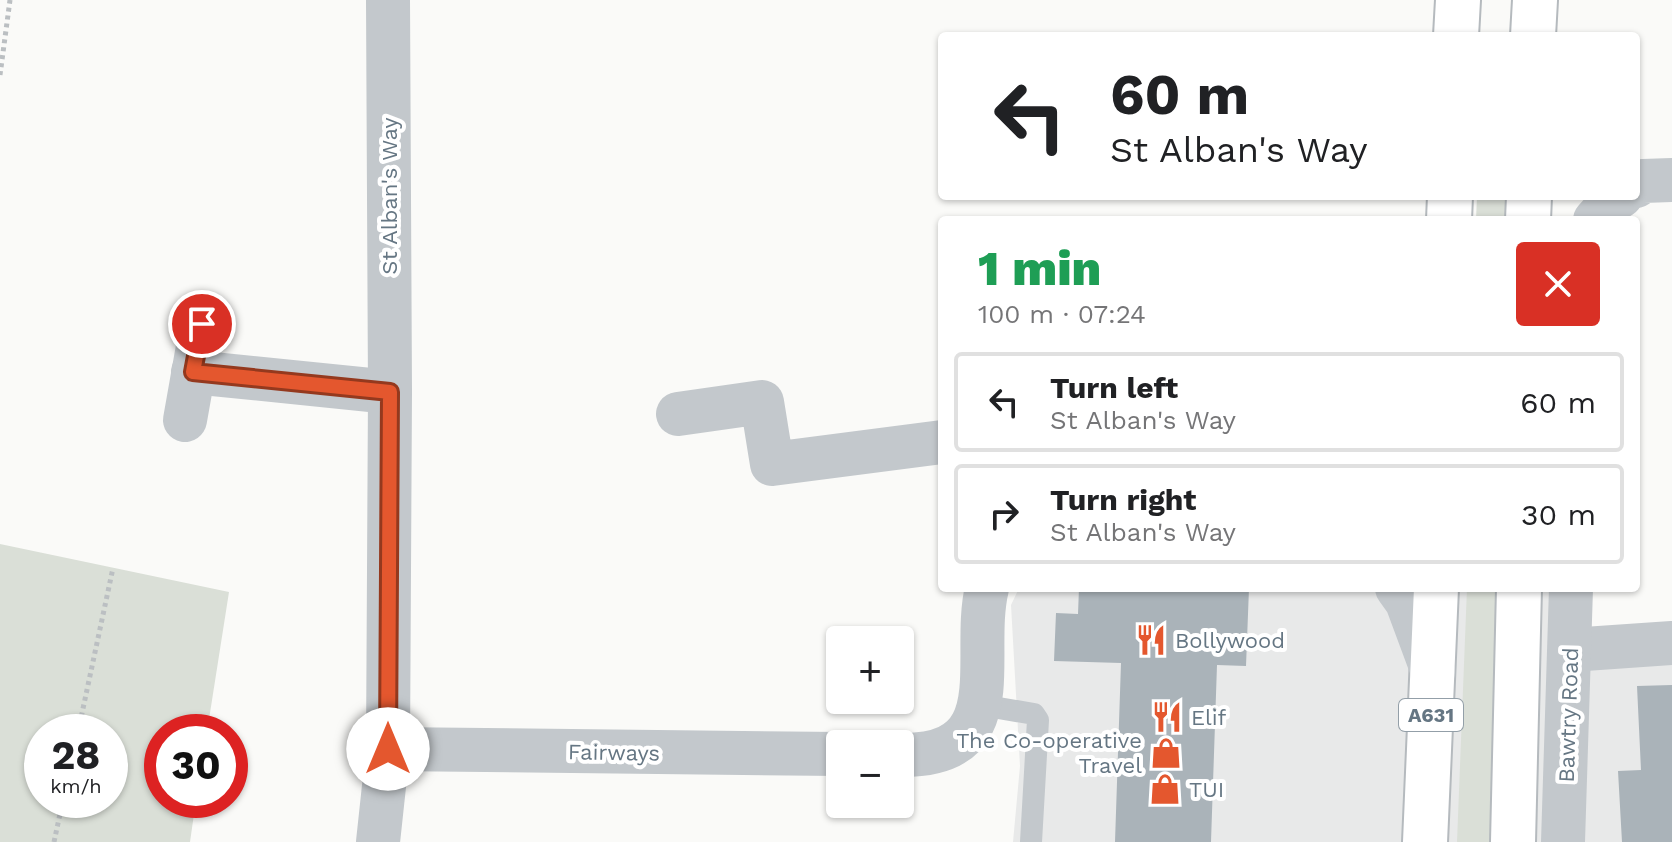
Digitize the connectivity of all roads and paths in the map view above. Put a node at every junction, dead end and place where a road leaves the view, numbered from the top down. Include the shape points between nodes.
1 (10, 0) edge
2 (388, 0) edge
3 (1437, 0) edge
4 (1458, 0) edge
5 (1535, 0) edge
6 (1448, 32) edge
7 (1456, 32) edge
8 (1533, 32) edge
9 (0, 75) edge
10 (1615, 200) edge
11 (1599, 216) edge
12 (202, 324) dead end
13 (193, 372) junction
14 (390, 392) junction
15 (678, 414) dead end
16 (185, 420) dead end
17 (938, 443) edge
18 (113, 568) dead end
19 (987, 592) edge
20 (1400, 592) edge
21 (1436, 592) edge
22 (1519, 592) edge
23 (1571, 592) edge
24 (1672, 643) edge
25 (1570, 650) junction
26 (1433, 672) junction
27 (981, 705) junction
28 (82, 714) edge
29 (388, 749) junction
30 (826, 754) edge
31 (914, 755) edge
32 (59, 818) edge
33 (54, 842) edge
34 (378, 842) edge
35 (1031, 842) edge
36 (1425, 842) edge
37 (1513, 842) edge
38 (1563, 842) edge

1 - 9 path
2 - 14 street, St Alban's Way
3 - 6 street
4 - 7 main road
5 - 8 main road
10 - 11 street
12 - 13 street
13 - 14 street
13 - 16 street
14 - 29 street, St Alban's Way
15 - 17 street via 762,402 772,464
18 - 28 path
19 - 27 street
20 - 26 street
21 - 26 main road, A631
22 - 37 main road
23 - 25 street, Bawtry Road
24 - 25 street
25 - 38 street, Bawtry Road
26 - 36 main road, A631
27 - 31 street via 965,733 943,750
27 - 35 lane via 1034,714 1038,720
29 - 30 street, Fairways
29 - 34 street, St Alban's Way
32 - 33 path

